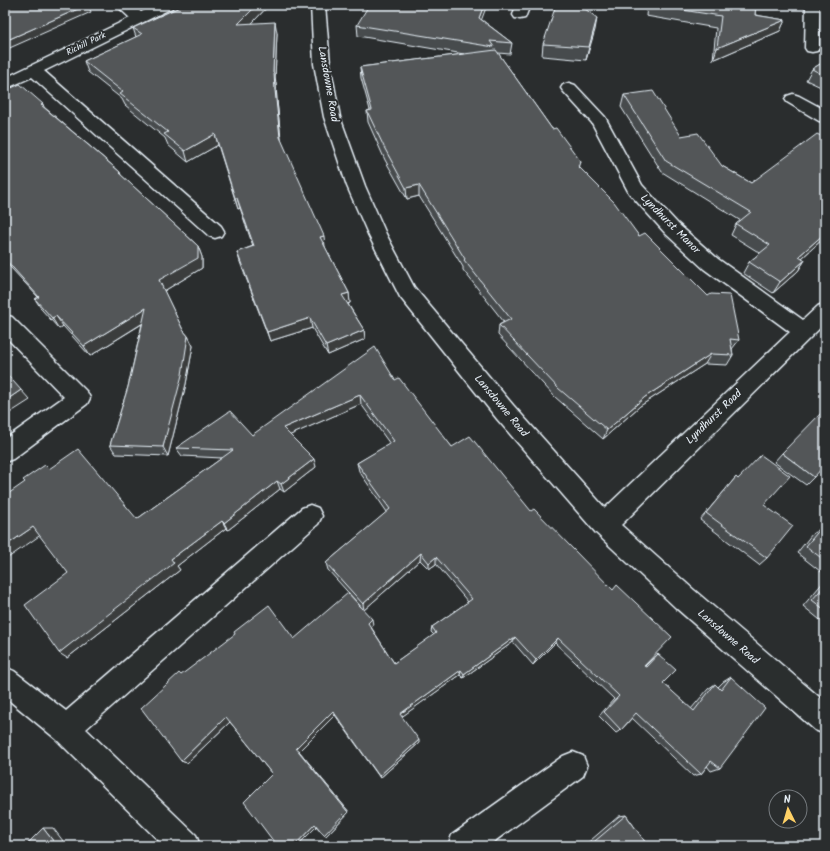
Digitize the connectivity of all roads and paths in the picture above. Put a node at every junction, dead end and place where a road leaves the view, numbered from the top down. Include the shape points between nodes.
1 (123, 5) edge
2 (167, 5) edge
3 (318, 5) edge
4 (813, 5) edge
5 (825, 7) edge
6 (139, 18) junction
7 (812, 48) dead end
8 (33, 70) junction
9 (5, 84) edge
10 (568, 88) dead end
11 (793, 99) dead end
12 (825, 117) edge
13 (215, 231) dead end
14 (825, 310) edge
15 (5, 323) edge
16 (804, 330) junction
17 (5, 452) edge
18 (310, 516) dead end
19 (604, 524) junction
20 (5, 680) edge
21 (825, 720) edge
22 (66, 729) junction
23 (573, 766) dead end
24 (185, 846) edge
25 (463, 846) edge

1 - 6 street
2 - 6 street, Richill Park
3 - 19 street, Lansdowne Road via 322,64 332,117 356,186 408,292 505,412
4 - 5 street
4 - 7 street
6 - 8 street, Richill Park
8 - 9 street, Richill Park
8 - 13 street
10 - 16 street, Lyndhurst Manor via 599,122 635,189 672,229 711,264
11 - 12 street
14 - 16 street, Lyndhurst Road
15 - 17 street via 79,398
16 - 19 street, Lyndhurst Road
18 - 22 street
19 - 21 street, Lansdowne Road via 685,599
20 - 22 street
22 - 24 street
23 - 25 street

